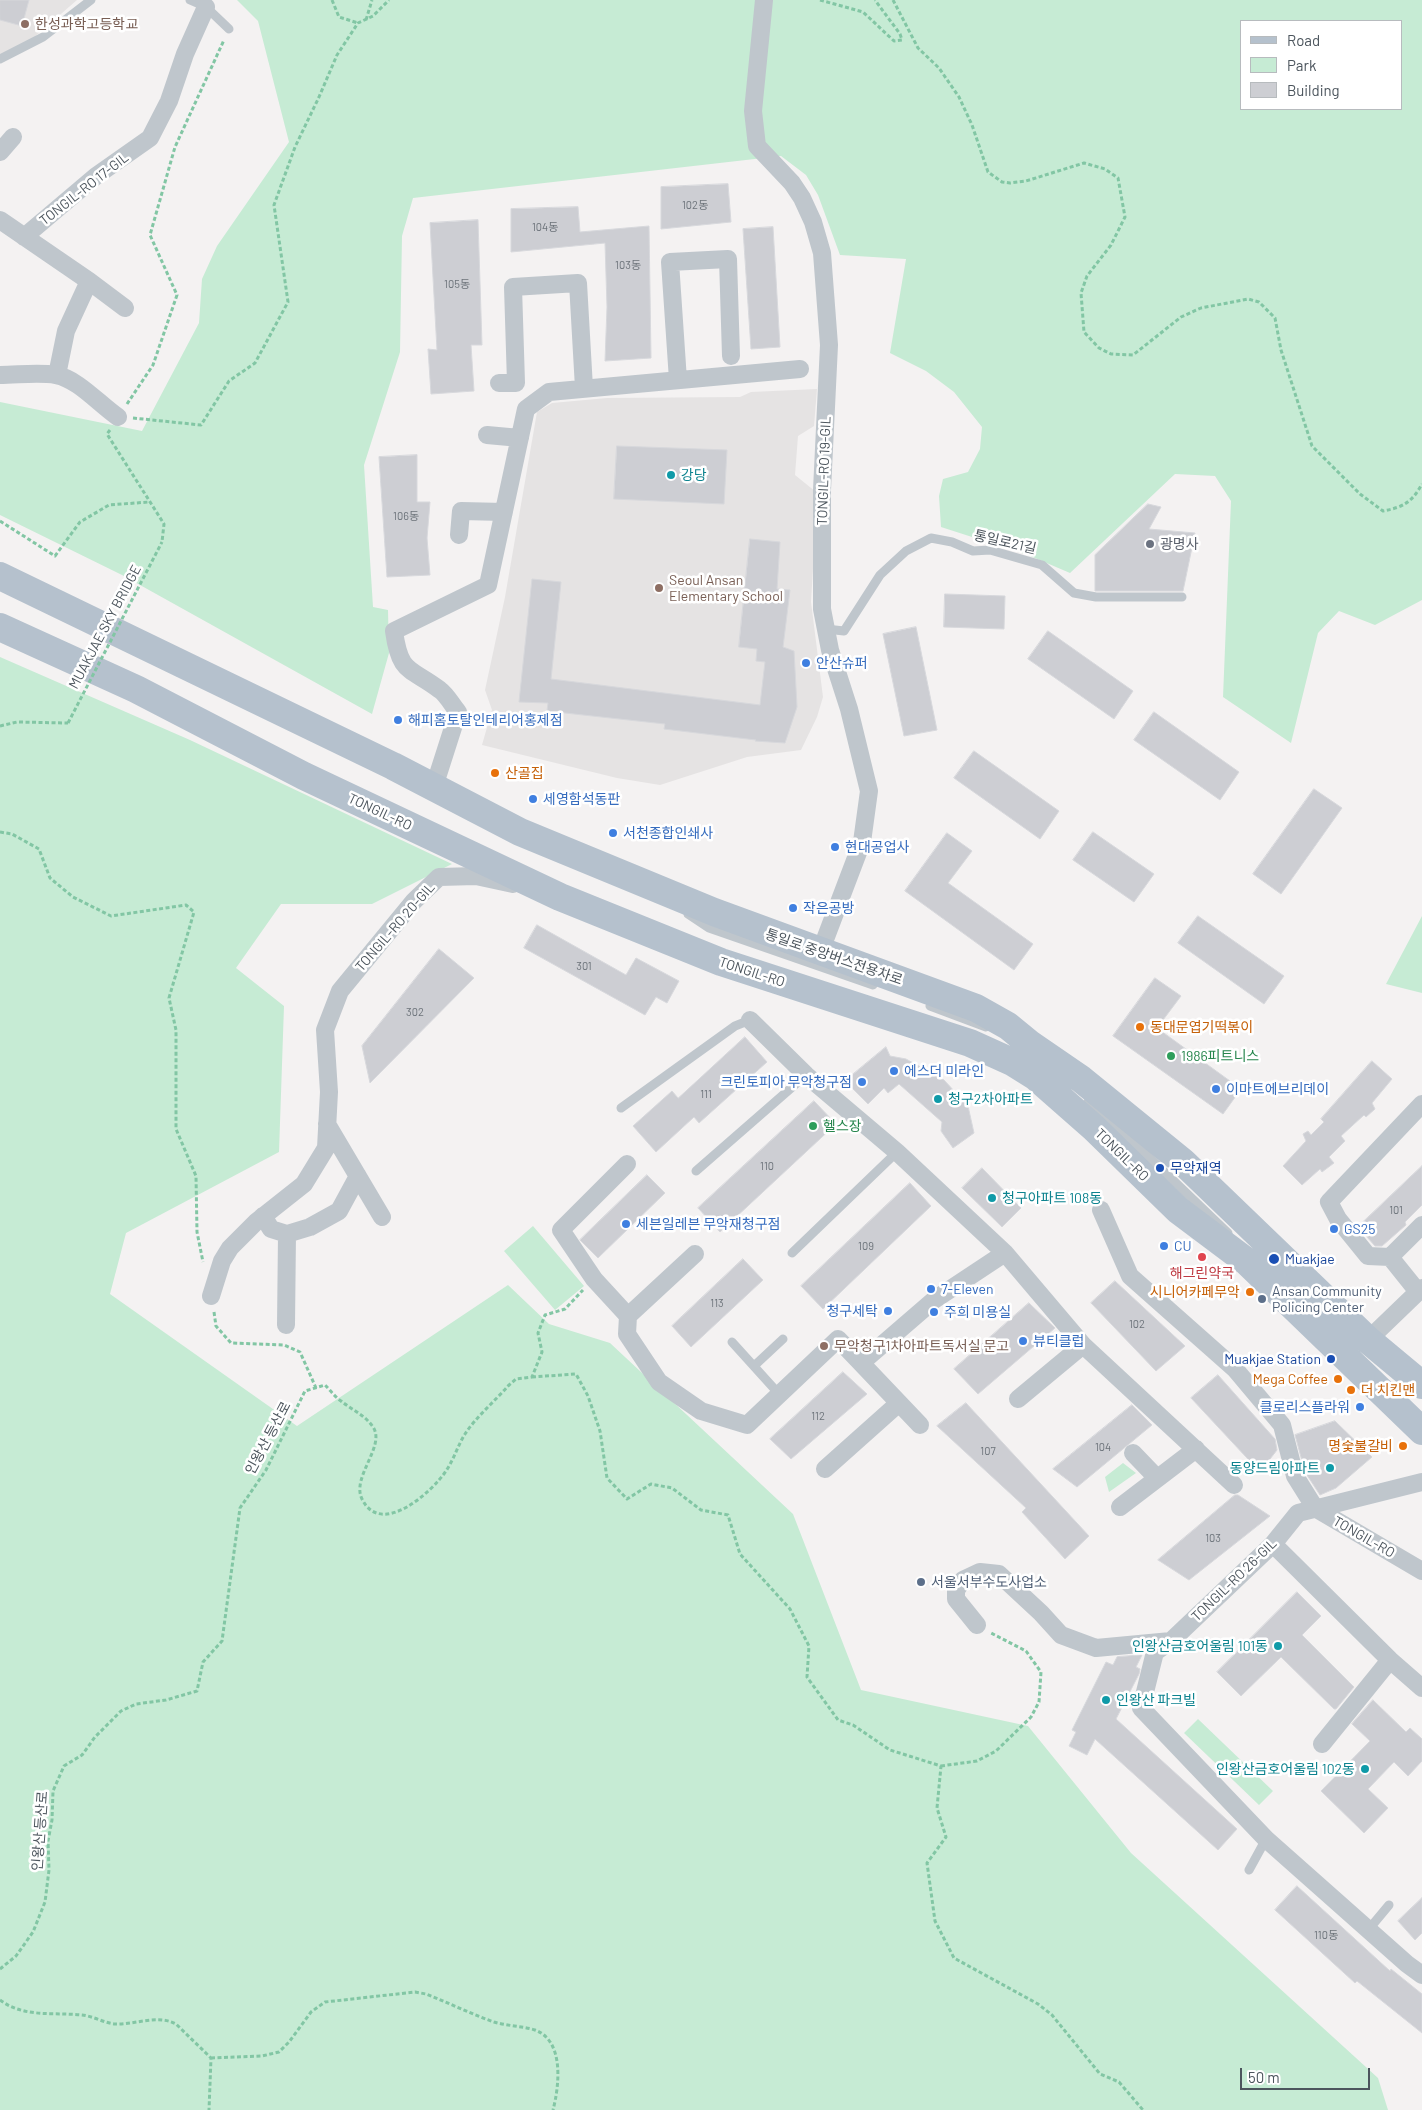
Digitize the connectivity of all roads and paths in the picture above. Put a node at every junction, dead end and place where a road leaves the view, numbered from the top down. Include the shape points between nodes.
1 (91, 0) edge
2 (332, 0) edge
3 (372, 0) edge
4 (389, 0) edge
5 (764, 0) edge
6 (820, 0) edge
7 (876, 0) edge
8 (893, 0) edge
9 (198, 3) edge
10 (365, 20) junction
11 (358, 23) junction
12 (229, 29) joint
13 (0, 59) edge
14 (13, 137) dead end
15 (0, 152) edge
16 (0, 220) edge
17 (24, 237) junction
18 (89, 281) junction
19 (125, 308) dead end
20 (731, 356) dead end
21 (800, 369) dead end
22 (0, 375) edge
23 (57, 375) junction
24 (678, 380) junction
25 (499, 383) dead end
26 (584, 388) junction
27 (118, 416) junction
28 (487, 434) dead end
29 (520, 438) junction
30 (1422, 484) edge
31 (149, 502) junction
32 (504, 512) junction
33 (0, 521) edge
34 (459, 534) dead end
35 (0, 576) edge
36 (1182, 597) dead end
37 (0, 627) edge
38 (826, 629) junction
39 (0, 726) edge
40 (434, 787) junction
41 (0, 832) edge
42 (637, 880) junction
43 (689, 949) junction
44 (821, 950) junction
45 (883, 988) dead end
46 (919, 1001) dead end
47 (750, 1020) joint
48 (1016, 1048) junction
49 (806, 1075) junction
50 (1084, 1098) dead end
51 (1422, 1104) edge
52 (621, 1108) dead end
53 (327, 1124) junction
54 (897, 1152) junction
55 (627, 1164) dead end
56 (696, 1171) dead end
57 (358, 1176) junction
58 (1102, 1210) dead end
59 (263, 1216) junction
60 (382, 1217) dead end
61 (1422, 1225) edge
62 (288, 1234) junction
63 (792, 1253) dead end
64 (1005, 1253) junction
65 (695, 1254) dead end
66 (1390, 1257) junction
67 (1246, 1261) junction
68 (594, 1279) junction
69 (1420, 1290) edge
70 (211, 1296) junction
71 (628, 1316) junction
72 (286, 1325) dead end
73 (783, 1339) dead end
74 (1368, 1340) junction
75 (732, 1342) dead end
76 (1083, 1345) junction
77 (861, 1363) junction
78 (754, 1366) junction
79 (532, 1377) junction
80 (1422, 1385) edge
81 (316, 1388) junction
82 (1422, 1393) edge
83 (779, 1394) junction
84 (1018, 1399) dead end
85 (899, 1403) junction
86 (920, 1425) dead end
87 (1422, 1431) edge
88 (1196, 1449) junction
89 (1133, 1453) dead end
90 (825, 1469) dead end
91 (1157, 1478) junction
92 (1422, 1482) edge
93 (1234, 1485) dead end
94 (1120, 1507) dead end
95 (1315, 1508) junction
96 (1273, 1544) junction
97 (1419, 1565) edge
98 (977, 1625) joint
99 (1171, 1641) junction
100 (1390, 1660) junction
101 (1422, 1688) edge
102 (1322, 1744) dead end
103 (941, 1766) junction
104 (1266, 1840) junction
105 (1248, 1870) dead end
106 (1389, 1905) dead end
107 (1370, 1929) junction
108 (0, 1969) edge
109 (1422, 1975) edge
110 (0, 2000) edge
111 (212, 2058) junction
112 (209, 2110) edge
113 (553, 2110) edge
114 (1143, 2110) edge

1 - 13 lane via 43,37
2 - 11 path via 339,16
3 - 10 path
4 - 10 path
5 - 38 street, TONGIL-RO 19-GIL via 752,111 757,146 802,198 822,252 826,289 829,364 822,490 822,609
6 - 7 path via 863,12 894,41 902,40
8 - 30 path via 918,48 939,68 959,97 988,172 1002,182 1010,183 1084,164 1105,169 1118,178 1125,217 1111,245 1087,276 1081,293 1084,332 1100,348 1111,354 1133,355 1181,317 1201,308 1248,299 1259,302 1275,318 1281,350 1312,446 1360,494 1384,511 1413,500
9 - 12 lane
9 - 17 street, TONGIL-RO 17-GIL via 169,101 150,138 96,176
10 - 11 path
11 - 27 path via 337,55 295,147 274,205 288,302 254,363 229,381 201,425
12 - 27 path via 174,147 150,235 177,295 153,365
14 - 15 street
16 - 17 street, TONGIL-RO 17-GIL
17 - 18 street, TONGIL-RO 17-GIL
18 - 19 street, TONGIL-RO 17-GIL
18 - 23 street via 66,331
20 - 24 street via 728,259 670,262
21 - 24 street
22 - 23 street
23 - 27 street via 83,389
24 - 26 street
25 - 26 street via 516,383 513,286 578,283
26 - 29 street via 549,392 526,409
27 - 31 path via 107,434
28 - 29 street
29 - 32 street
31 - 33 path via 109,505 102,509 80,522 55,556
31 - 39 path, MUAKJAE SKY BRIDGE, bridge via 164,524 162,542 68,723 17,722
32 - 34 street via 461,511
32 - 40 street via 488,585 394,631 397,652 408,671 442,691 458,712
35 - 40 main road, TONGIL-RO
36 - 38 lane, 통일로21길 via 1096,597 1074,593 1042,565 990,550 973,551 931,538 906,551 880,575 844,631
37 - 43 main road, TONGIL-RO via 136,689 304,776 543,889
38 - 44 street, TONGIL-RO 19-GIL via 869,791 862,842
40 - 42 main road, TONGIL-RO via 520,832
41 - 70 path via 12,834 39,849 50,878 73,898 111,916 186,905 194,912 169,998 176,1030 176,1129 196,1176 197,1232
42 - 44 main road, TONGIL-RO via 714,912
42 - 45 lane, 통일로 중앙버스전용차로 via 709,928
43 - 48 main road, TONGIL-RO via 970,1043
43 - 53 street, TONGIL-RO 20-GIL via 682,959 525,886 476,876 439,877 414,901 340,991 325,1030 329,1092
44 - 48 main road, TONGIL-RO via 976,1008 1008,1026
46 - 48 lane
47 - 49 street
47 - 52 lane via 735,1026
48 - 67 main road, TONGIL-RO via 1036,1076 1178,1210
48 - 74 main road, TONGIL-RO via 1081,1079 1183,1162
49 - 54 street
49 - 56 lane
50 - 67 lane via 1227,1230
51 - 66 street via 1329,1202 1338,1219 1368,1256
53 - 57 street
53 - 59 street, TONGIL-RO 20-GIL via 326,1148 304,1184
54 - 63 lane
54 - 64 street
55 - 68 street via 561,1230
57 - 60 street
57 - 62 street via 339,1212 310,1228
58 - 95 street via 1130,1276 1235,1369 1282,1425 1295,1476
59 - 62 street via 271,1228
59 - 70 street, TONGIL-RO 20-GIL via 230,1248 222,1261
61 - 66 street
62 - 72 street
64 - 76 street
64 - 77 street via 934,1300
65 - 71 street
66 - 69 street
67 - 87 main road, TONGIL-RO
68 - 71 street
68 - 79 path via 565,1309 545,1315 538,1333 542,1352
69 - 74 street
70 - 81 path via 216,1326 231,1343 284,1345 300,1352
71 - 83 street via 627,1334 660,1382 701,1411 747,1425
73 - 78 lane
74 - 80 main road, TONGIL-RO
74 - 82 lane
75 - 78 lane
76 - 84 street
76 - 88 street
77 - 83 street via 838,1339
77 - 85 street
78 - 83 lane
79 - 81 path via 516,1379 508,1386 466,1433 446,1472 406,1509 389,1515 372,1511 362,1498 361,1485 366,1465 376,1444 375,1428 325,1385
79 - 103 path via 576,1374 588,1396 600,1431 607,1478 627,1499 651,1484 672,1488 701,1510 728,1515 740,1554 790,1609 810,1646 807,1677 838,1720 853,1725 890,1750
81 - 108 path, 인왕산 등산로 via 305,1391 266,1470 240,1508 222,1641 203,1662 197,1691 136,1704 122,1711 82,1755 64,1766 53,1791 45,1902 33,1932 16,1956
85 - 86 street
85 - 90 street
88 - 91 street
88 - 93 street
89 - 91 street
91 - 94 street
92 - 95 street, TONGIL-RO 26-GIL
95 - 96 street, TONGIL-RO 26-GIL via 1298,1513
95 - 97 street, TONGIL-RO
96 - 99 street, TONGIL-RO 26-GIL
96 - 100 street
98 - 99 street via 956,1599 956,1590 963,1580 980,1572 999,1574 1061,1636 1096,1648
98 - 103 path via 1026,1651 1041,1672 1039,1702 1031,1717 996,1751 977,1761
99 - 104 street, TONGIL-RO 26-GIL via 1154,1652 1141,1708
100 - 101 street
100 - 102 street
103 - 114 path via 937,1808 946,1837 927,1864 935,1921 954,1958 1052,2015 1100,2074 1119,2082
104 - 105 lane
104 - 107 street
106 - 107 lane
107 - 109 street
110 - 111 path via 8,2007 23,2012 83,2015 115,2024 170,2020
111 - 112 path
111 - 113 path via 279,2052 311,2012 325,2002 415,1992 493,2021 541,2033 553,2048 557,2062

